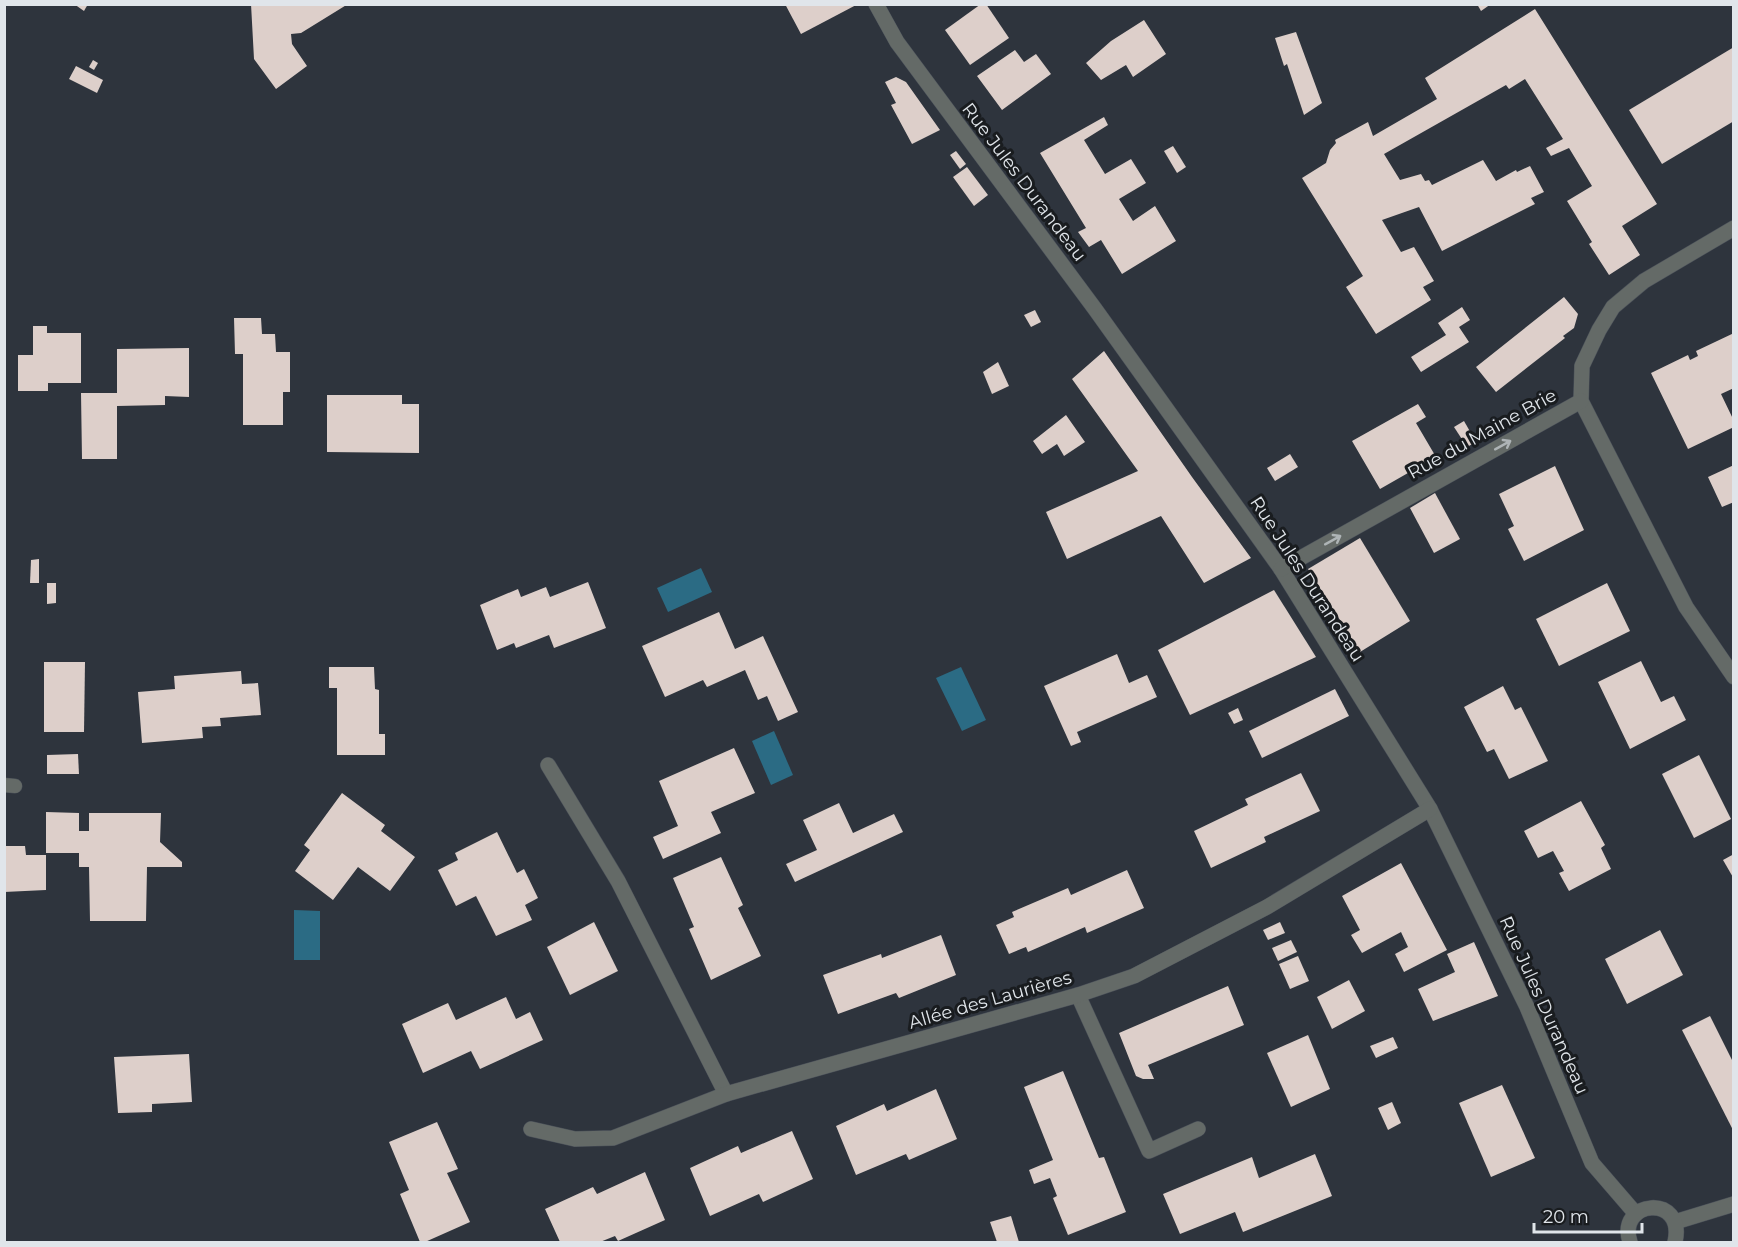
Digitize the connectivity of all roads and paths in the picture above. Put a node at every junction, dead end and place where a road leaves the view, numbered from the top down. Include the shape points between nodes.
1 (876, 4) edge
2 (1734, 228) edge
3 (1581, 401) junction
4 (1281, 569) junction
5 (1734, 677) edge
6 (548, 765) dead end
7 (1430, 809) junction
8 (1078, 995) junction
9 (726, 1095) junction
10 (531, 1129) dead end
11 (1198, 1129) dead end
12 (1734, 1204) edge
13 (1636, 1214) junction
14 (1675, 1222) junction
15 (1630, 1242) edge
16 (1675, 1242) edge

1 - 4 street, Rue Jules Durandeau via 897,42
2 - 3 street, Rue du Maine Brie via 1644,281 1614,307 1582,366
4 -> 3 street, Rue du Maine Brie
3 - 5 street via 1686,607
4 - 7 street, Rue Jules Durandeau
6 - 9 street via 618,881
7 - 8 street, Allée des Laurières via 1267,907 1134,976
7 - 13 street, Rue Jules Durandeau via 1527,1007 1592,1163
8 - 9 street, Allée des Laurières
8 - 11 street via 1149,1151
9 - 10 street, Allée des Laurières via 613,1137 575,1140
12 - 14 street
13 - 14 street via 1644,1209 1662,1209
13 - 15 street via 1627,1231
14 - 16 street

